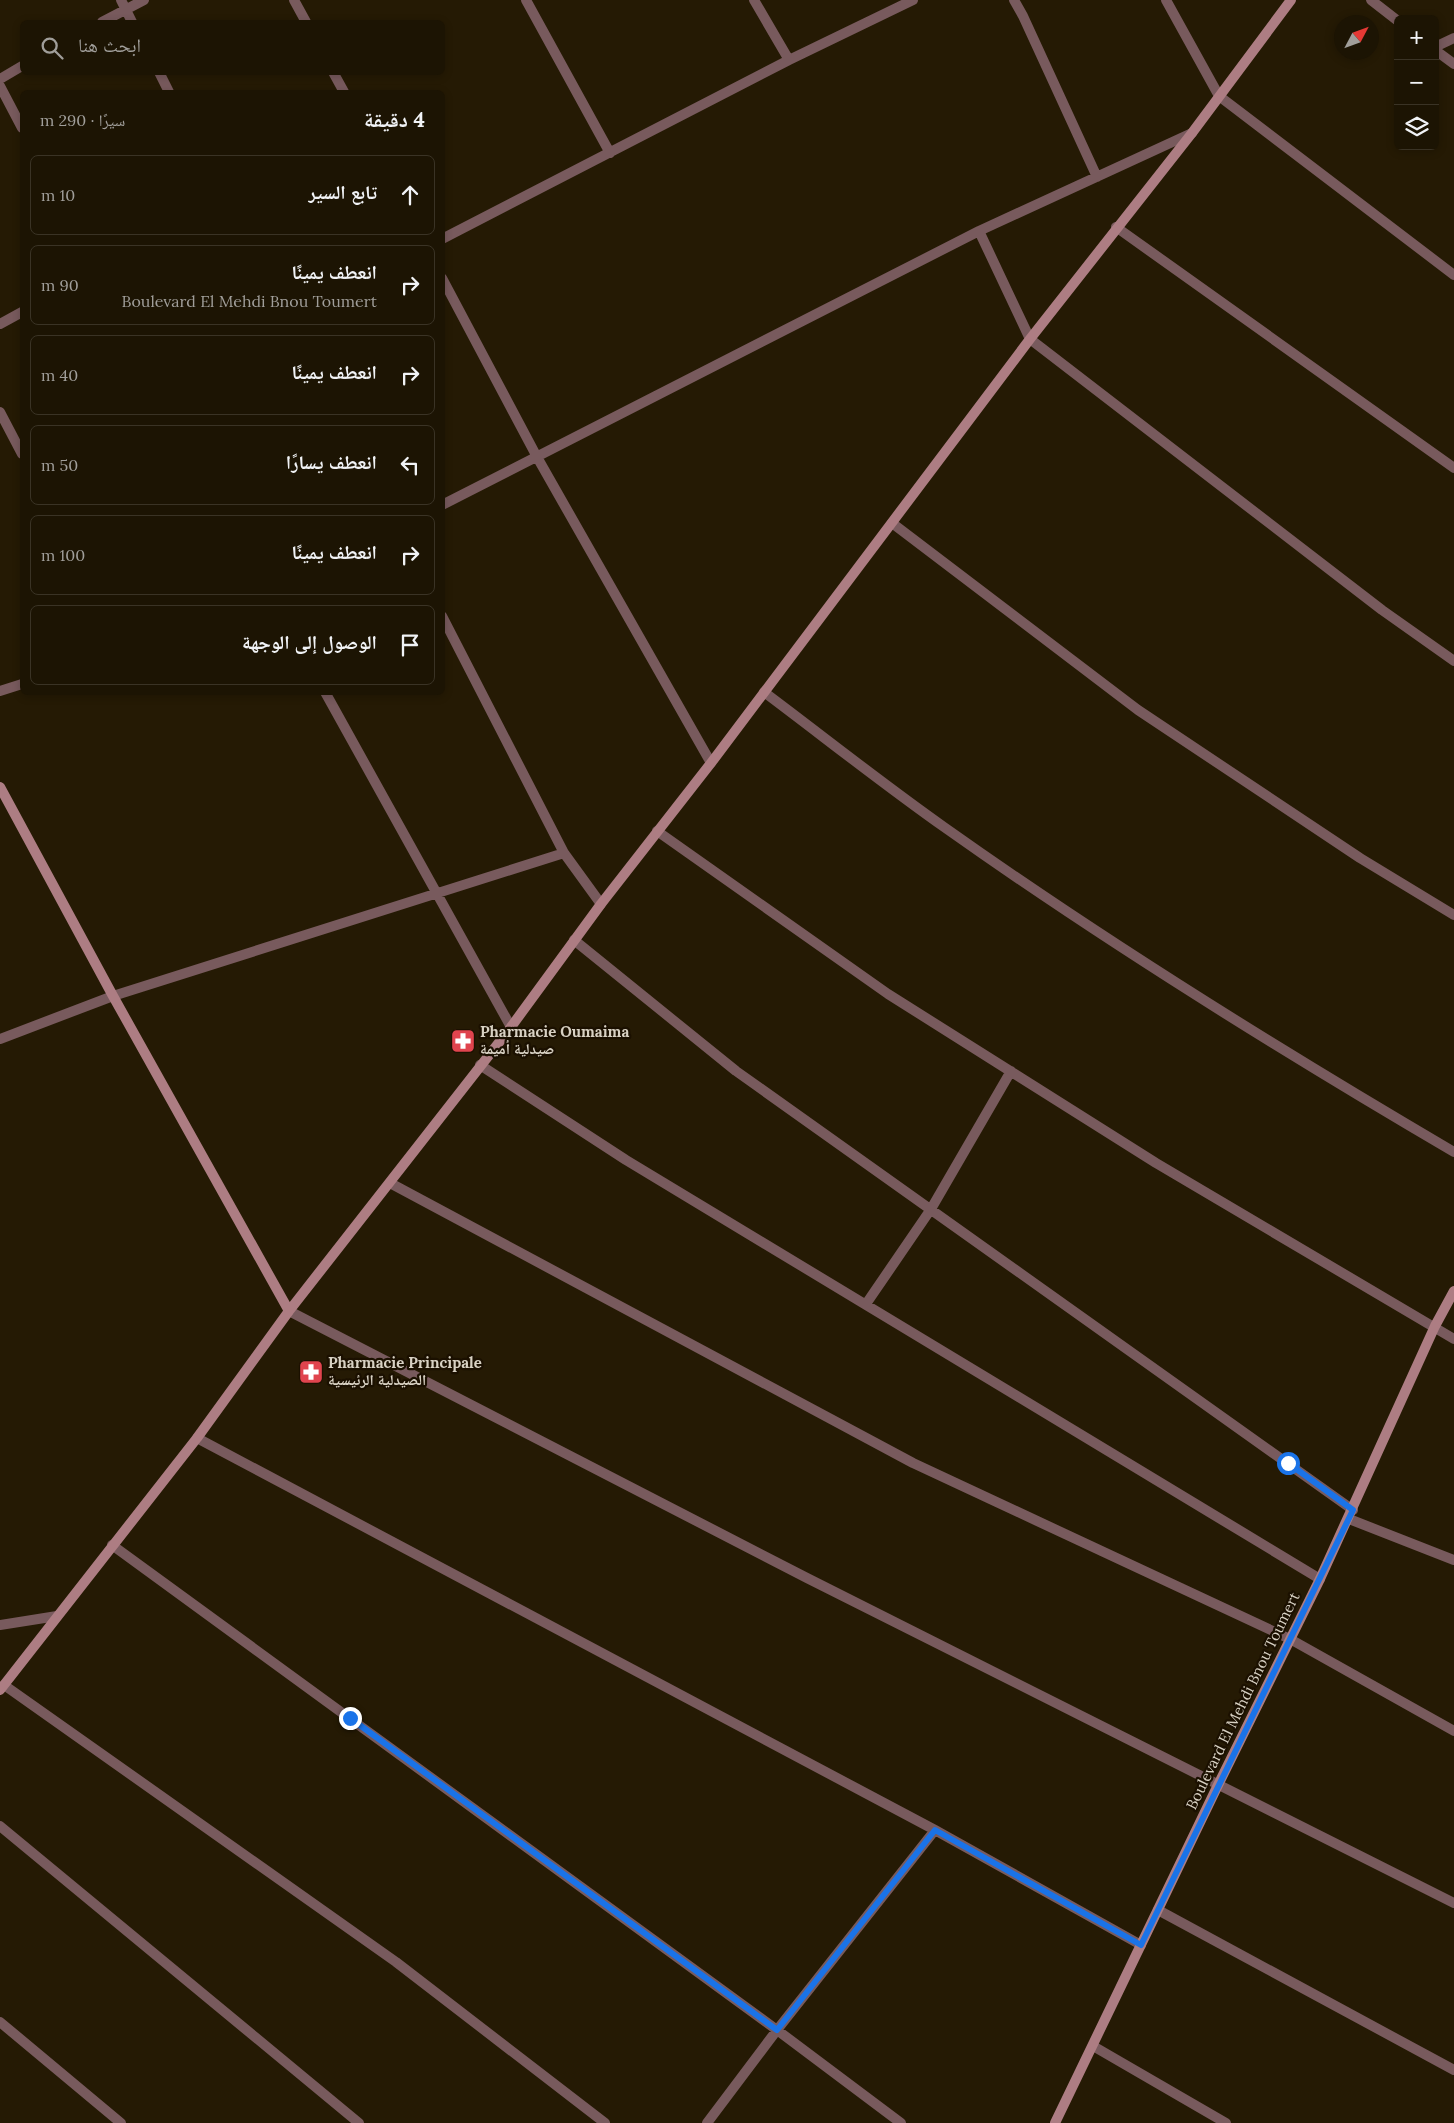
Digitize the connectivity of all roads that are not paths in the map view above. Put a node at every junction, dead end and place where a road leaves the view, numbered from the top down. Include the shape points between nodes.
1 (121, 0) edge
2 (144, 0) edge
3 (294, 0) edge
4 (526, 0) edge
5 (754, 0) edge
6 (913, 0) edge
7 (1014, 0) edge
8 (1166, 0) edge
9 (1291, 0) edge
10 (1371, 0) edge
11 (126, 10) junction
12 (1394, 18) edge
13 (106, 20) edge
14 (131, 20) edge
15 (305, 20) edge
16 (1454, 38) edge
17 (1439, 47) edge
18 (1439, 52) edge
19 (789, 60) junction
20 (1454, 64) edge
21 (20, 67) edge
22 (160, 75) edge
23 (335, 75) edge
24 (0, 79) edge
25 (0, 86) edge
26 (168, 90) edge
27 (343, 90) edge
28 (1219, 96) junction
29 (20, 124) edge
30 (1192, 133) junction
31 (610, 153) junction
32 (1097, 177) junction
33 (1116, 227) junction
34 (979, 231) junction
35 (445, 237) edge
36 (1454, 275) edge
37 (445, 284) edge
38 (20, 313) edge
39 (0, 324) edge
40 (1030, 338) junction
41 (0, 412) edge
42 (20, 450) edge
43 (537, 457) junction
44 (1454, 468) edge
45 (445, 503) edge
46 (892, 522) junction
47 (445, 622) edge
48 (1454, 661) edge
49 (20, 685) edge
50 (0, 691) edge
51 (764, 692) junction
52 (327, 695) edge
53 (711, 763) junction
54 (0, 786) edge
55 (657, 831) junction
56 (564, 853) junction
57 (436, 893) junction
58 (601, 904) junction
59 (1454, 915) edge
60 (574, 940) junction
61 (113, 996) junction
62 (511, 1027) junction
63 (0, 1039) edge
64 (480, 1065) junction
65 (1012, 1071) junction
66 (1454, 1152) edge
67 (390, 1183) junction
68 (931, 1209) junction
69 (1454, 1291) edge
70 (866, 1304) junction
71 (290, 1311) junction
72 (1435, 1326) junction
73 (1454, 1339) edge
74 (197, 1438) junction
75 (1351, 1514) junction
76 (112, 1546) junction
77 (1454, 1560) edge
78 (1320, 1579) junction
79 (58, 1616) junction
80 (0, 1625) edge
81 (1290, 1639) junction
82 (2, 1688) edge
83 (1454, 1731) edge
84 (1218, 1786) junction
85 (0, 1826) edge
86 (935, 1830) junction
87 (1454, 1903) edge
88 (1158, 1910) junction
89 (1141, 1945) junction
90 (0, 2022) edge
91 (777, 2030) junction
92 (1093, 2046) junction
93 (1454, 2070) edge
94 (121, 2123) edge
95 (359, 2123) edge
96 (605, 2123) edge
97 (707, 2123) edge
98 (901, 2123) edge
99 (1055, 2123) edge
100 (1226, 2123) edge

1 - 11 street
2 - 11 street
3 - 15 street
4 - 31 street
5 - 19 street
6 - 19 street
7 - 32 street
8 - 28 street
9 - 28 street
10 - 12 street
11 - 13 street
11 - 14 street
16 - 17 street
18 - 20 street
19 - 31 street
21 - 24 street
22 - 26 street
23 - 27 street
25 - 29 street
28 - 30 street
28 - 36 street
30 - 32 street
30 - 33 street
31 - 35 street
32 - 34 street
33 - 40 street
33 - 44 street
34 - 40 street
34 - 43 street
37 - 43 street
38 - 39 street
40 - 46 street
40 - 48 street via 1382,610
41 - 42 street
43 - 45 street
43 - 53 street
46 - 51 street
46 - 59 street via 1138,710 1360,858
47 - 56 street
49 - 50 street
51 - 53 street
51 - 66 street via 944,826 1092,928 1311,1069
52 - 57 street
53 - 55 street
54 - 61 street
55 - 58 street
55 - 65 street via 888,994
56 - 57 street
56 - 58 street
57 - 61 street
57 - 62 street
58 - 60 street
60 - 62 street
60 - 68 street via 736,1071
61 - 63 street
61 - 71 street
62 - 64 street
64 - 67 street
64 - 70 street via 626,1160
65 - 68 street
65 - 72 street via 1156,1163
67 - 71 street
67 - 81 street via 913,1463
68 - 70 street
68 - 75 street
69 - 72 street, Boulevard El Mehdi Bnou Toumert
70 - 78 street
71 - 74 street
71 - 84 street
72 - 73 street
72 - 75 street, Boulevard El Mehdi Bnou Toumert
74 - 76 street
74 - 86 street
75 - 77 street
75 - 78 street, Boulevard El Mehdi Bnou Toumert
76 - 79 street
76 - 91 street
78 - 81 street, Boulevard El Mehdi Bnou Toumert
79 - 80 street
79 - 82 street
81 - 83 street
81 - 84 street, Boulevard El Mehdi Bnou Toumert
82 - 96 street via 396,1962
84 - 87 street
84 - 88 street, Boulevard El Mehdi Bnou Toumert
85 - 95 street
86 - 89 street
86 - 91 street
88 - 89 street, Boulevard El Mehdi Bnou Toumert
88 - 93 street
89 - 92 street, Boulevard El Mehdi Bnou Toumert
90 - 94 street
91 - 97 street
91 - 98 street
92 - 99 street, Boulevard El Mehdi Bnou Toumert
92 - 100 street

